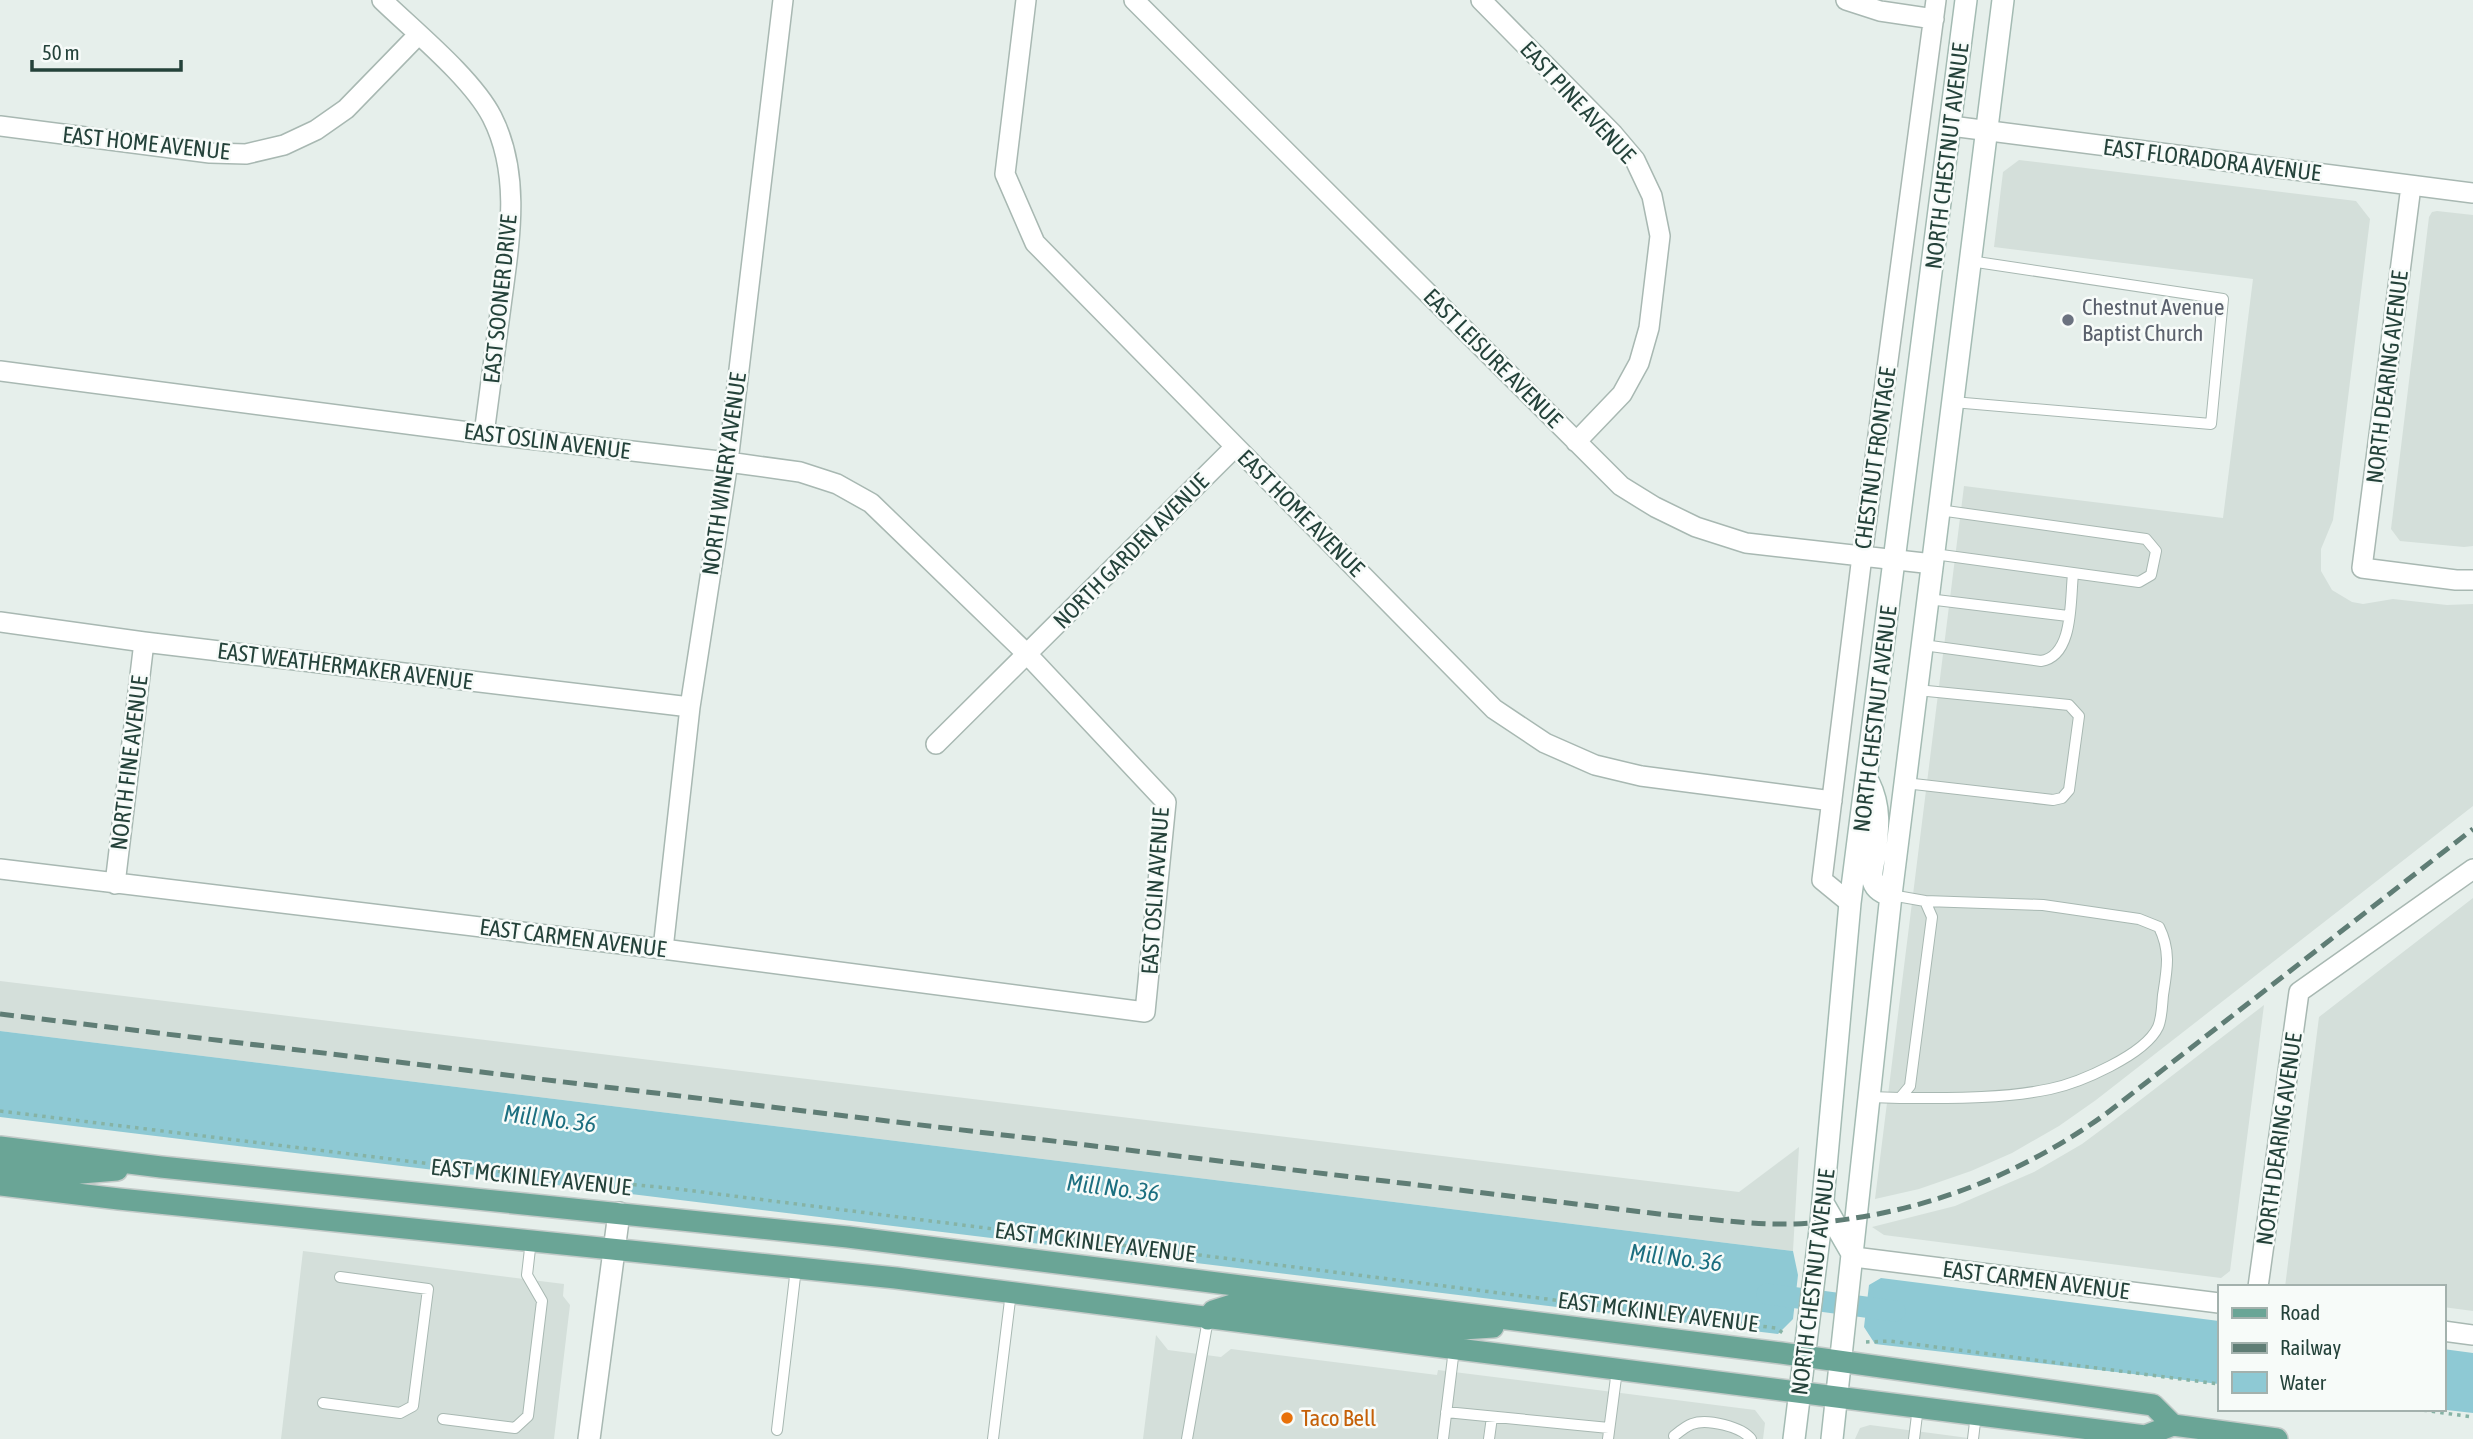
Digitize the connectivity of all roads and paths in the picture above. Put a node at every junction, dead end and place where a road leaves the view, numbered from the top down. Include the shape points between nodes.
1 (382, 0) edge
2 (783, 0) edge
3 (1026, 0) edge
4 (1134, 0) edge
5 (1481, 0) edge
6 (1846, 0) edge
7 (1966, 0) edge
8 (2003, 0) edge
9 (1935, 10) edge
10 (418, 35) junction
11 (0, 126) edge
12 (1951, 126) junction
13 (1986, 131) junction
14 (2411, 186) junction
15 (2473, 193) edge
16 (1970, 261) junction
17 (0, 372) edge
18 (1953, 401) junction
19 (484, 434) junction
20 (1576, 442) junction
21 (1236, 447) junction
22 (727, 462) junction
23 (1939, 510) junction
24 (1862, 556) junction
25 (1933, 559) junction
26 (1895, 561) junction
27 (2073, 574) junction
28 (2473, 580) edge
29 (1928, 599) junction
30 (2068, 616) junction
31 (0, 622) edge
32 (144, 642) junction
33 (1923, 645) junction
34 (1027, 654) junction
35 (1917, 690) junction
36 (690, 707) junction
37 (936, 744) dead end
38 (1867, 778) junction
39 (1905, 783) junction
40 (1832, 801) junction
41 (0, 869) edge
42 (2473, 869) edge
43 (115, 884) junction
44 (1891, 895) junction
45 (1925, 901) junction
46 (1850, 903) junction
47 (663, 949) junction
48 (1145, 1012) joint
49 (1870, 1097) junction
50 (1900, 1098) junction
51 (0, 1111) edge
52 (0, 1147) edge
53 (0, 1166) edge
54 (161, 1167) junction
55 (0, 1185) edge
56 (1823, 1203) junction
57 (619, 1213) junction
58 (531, 1240) junction
59 (614, 1248) junction
60 (1854, 1257) junction
61 (796, 1267) junction
62 (340, 1276) dead end
63 (2259, 1285) edge
64 (1011, 1292) junction
65 (2218, 1303) edge
66 (1208, 1319) junction
67 (1544, 1324) junction
68 (2445, 1331) edge
69 (1785, 1334) dead end
70 (2473, 1335) edge
71 (1866, 1342) dead end
72 (1454, 1349) junction
73 (1805, 1356) junction
74 (1841, 1361) junction
75 (1617, 1369) junction
76 (2218, 1384) edge
77 (1800, 1392) junction
78 (1837, 1396) junction
79 (323, 1403) dead end
80 (1918, 1407) junction
81 (2430, 1411) edge
82 (1446, 1412) junction
83 (1976, 1415) junction
84 (1492, 1417) junction
85 (2473, 1417) edge
86 (443, 1419) dead end
87 (2173, 1425) junction
88 (777, 1430) dead end
89 (2082, 1433) edge
90 (1609, 1434) edge
91 (2203, 1434) edge
92 (1674, 1436) dead end
93 (2145, 1437) edge
94 (589, 1439) edge
95 (993, 1439) edge
96 (1187, 1439) edge
97 (1443, 1439) edge
98 (1489, 1439) edge
99 (1751, 1439) edge
100 (1794, 1439) edge
101 (1832, 1439) edge
102 (1914, 1439) edge
103 (1973, 1439) edge
104 (2277, 1439) edge

1 - 10 street, EAST SOONER DRIVE
2 - 22 street, NORTH WINERY AVENUE
3 - 21 street, EAST HOME AVENUE via 1005,174 1035,243
4 - 20 street, EAST LEISURE AVENUE
5 - 20 street, EAST PINE AVENUE via 1613,134 1635,160 1653,196 1660,236 1649,328 1639,363 1622,394
6 - 9 street via 1880,11
7 - 12 main road, NORTH CHESTNUT AVENUE
8 - 13 main road, NORTH CHESTNUT AVENUE
9 - 24 street, CHESTNUT FRONTAGE
10 - 11 street, EAST HOME AVENUE via 346,109 316,130 284,145 246,154
10 - 19 street, EAST SOONER DRIVE via 468,84 491,116 505,153 510,233
12 - 13 street, EAST FLORADORA AVENUE
12 - 26 main road, NORTH CHESTNUT AVENUE
13 - 14 street, EAST FLORADORA AVENUE
13 - 16 main road, NORTH CHESTNUT AVENUE
14 - 15 street, EAST FLORADORA AVENUE
14 - 28 street, NORTH DEARING AVENUE via 2362,568
16 - 18 main road, NORTH CHESTNUT AVENUE
16 - 18 lane via 2223,299 2211,424
17 - 19 street, EAST OSLIN AVENUE
18 - 23 main road, NORTH CHESTNUT AVENUE
19 - 22 street, EAST OSLIN AVENUE
20 - 24 street, EAST LEISURE AVENUE via 1621,486 1696,527 1746,542
21 - 34 street, NORTH GARDEN AVENUE
21 - 40 street, EAST HOME AVENUE via 1494,709 1545,743 1595,765 1640,776
22 - 34 street, EAST OSLIN AVENUE via 800,472 837,484 872,503
22 - 36 street, NORTH WINERY AVENUE
23 - 25 main road, NORTH CHESTNUT AVENUE
23 - 27 lane via 2137,537 2146,539 2156,551 2151,575 2144,580
24 - 26 street, EAST LEISURE AVENUE
24 - 40 street, CHESTNUT FRONTAGE
25 - 26 street, EAST LEISURE AVENUE
25 - 27 lane
25 - 29 main road, NORTH CHESTNUT AVENUE
26 - 38 main road, NORTH CHESTNUT AVENUE
27 - 30 lane
29 - 30 lane
29 - 33 main road, NORTH CHESTNUT AVENUE
30 - 33 lane via 2063,645 2050,660
31 - 32 street, EAST WEATHERMAKER AVENUE
32 - 36 street, EAST WEATHERMAKER AVENUE
32 - 43 street, NORTH FINE AVENUE
33 - 35 main road, NORTH CHESTNUT AVENUE
34 - 37 street
34 - 48 street, EAST OSLIN AVENUE via 1166,802
35 - 39 main road, NORTH CHESTNUT AVENUE
35 - 39 lane via 2069,705 2079,716 2070,790 2053,800
36 - 47 street, NORTH WINERY AVENUE
38 - 44 main road via 1878,814 1872,876 1876,887
38 - 46 main road, NORTH CHESTNUT AVENUE
39 - 44 main road, NORTH CHESTNUT AVENUE
40 - 46 street, CHESTNUT FRONTAGE via 1822,880
41 - 43 street, EAST CARMEN AVENUE
42 - 63 street, NORTH DEARING AVENUE via 2299,992
43 - 47 street, EAST CARMEN AVENUE
44 - 45 lane
44 - 49 main road, NORTH CHESTNUT AVENUE
45 - 50 lane via 1932,917 1910,1086
45 - 50 lane via 2043,905 2139,919 2159,927 2167,943 2167,967 2159,1026 2147,1043 2118,1064 2050,1089 1970,1098
46 - 56 main road, NORTH CHESTNUT AVENUE
47 - 48 street, EAST CARMEN AVENUE
49 - 50 lane
49 - 60 main road, NORTH CHESTNUT AVENUE
51 - 69 path via 692,1191 1776,1328
52 - 54 main road, EAST MCKINLEY AVENUE
53 - 54 main road via 69,1174
54 - 57 main road, EAST MCKINLEY AVENUE
55 - 58 main road
56 - 60 main road
56 - 73 main road, NORTH CHESTNUT AVENUE
57 - 59 main road
57 - 67 main road, EAST MCKINLEY AVENUE
58 - 59 main road
58 - 86 lane via 527,1275 542,1301 528,1416 515,1428
59 - 61 main road
59 - 94 main road
60 - 65 street, EAST CARMEN AVENUE
60 - 74 main road, NORTH CHESTNUT AVENUE
61 - 64 main road
61 - 88 lane
62 - 79 lane via 428,1289 415,1393 413,1406 400,1413
64 - 66 main road
64 - 95 lane
66 - 67 main road via 1213,1311 1232,1305 1447,1330
66 - 72 main road
66 - 96 lane
67 - 73 main road, EAST MCKINLEY AVENUE
68 - 70 street
71 - 76 path via 1890,1341
72 - 75 main road
72 - 82 lane
73 - 74 main road, EAST MCKINLEY AVENUE
73 - 77 main road, NORTH CHESTNUT AVENUE
74 - 78 main road, NORTH CHESTNUT AVENUE
74 - 87 main road, EAST MCKINLEY AVENUE via 2152,1405
75 - 77 main road
75 - 90 lane
77 - 78 main road
77 - 100 main road, NORTH CHESTNUT AVENUE
78 - 80 main road
78 - 101 main road, NORTH CHESTNUT AVENUE
80 - 83 main road
80 - 102 lane
81 - 85 path
82 - 84 lane
82 - 97 lane
83 - 89 main road
83 - 103 lane
84 - 90 lane
84 - 98 lane
87 - 91 main road
87 - 93 main road
89 - 93 main road
91 - 104 main road
92 - 99 lane via 1698,1422 1737,1429

